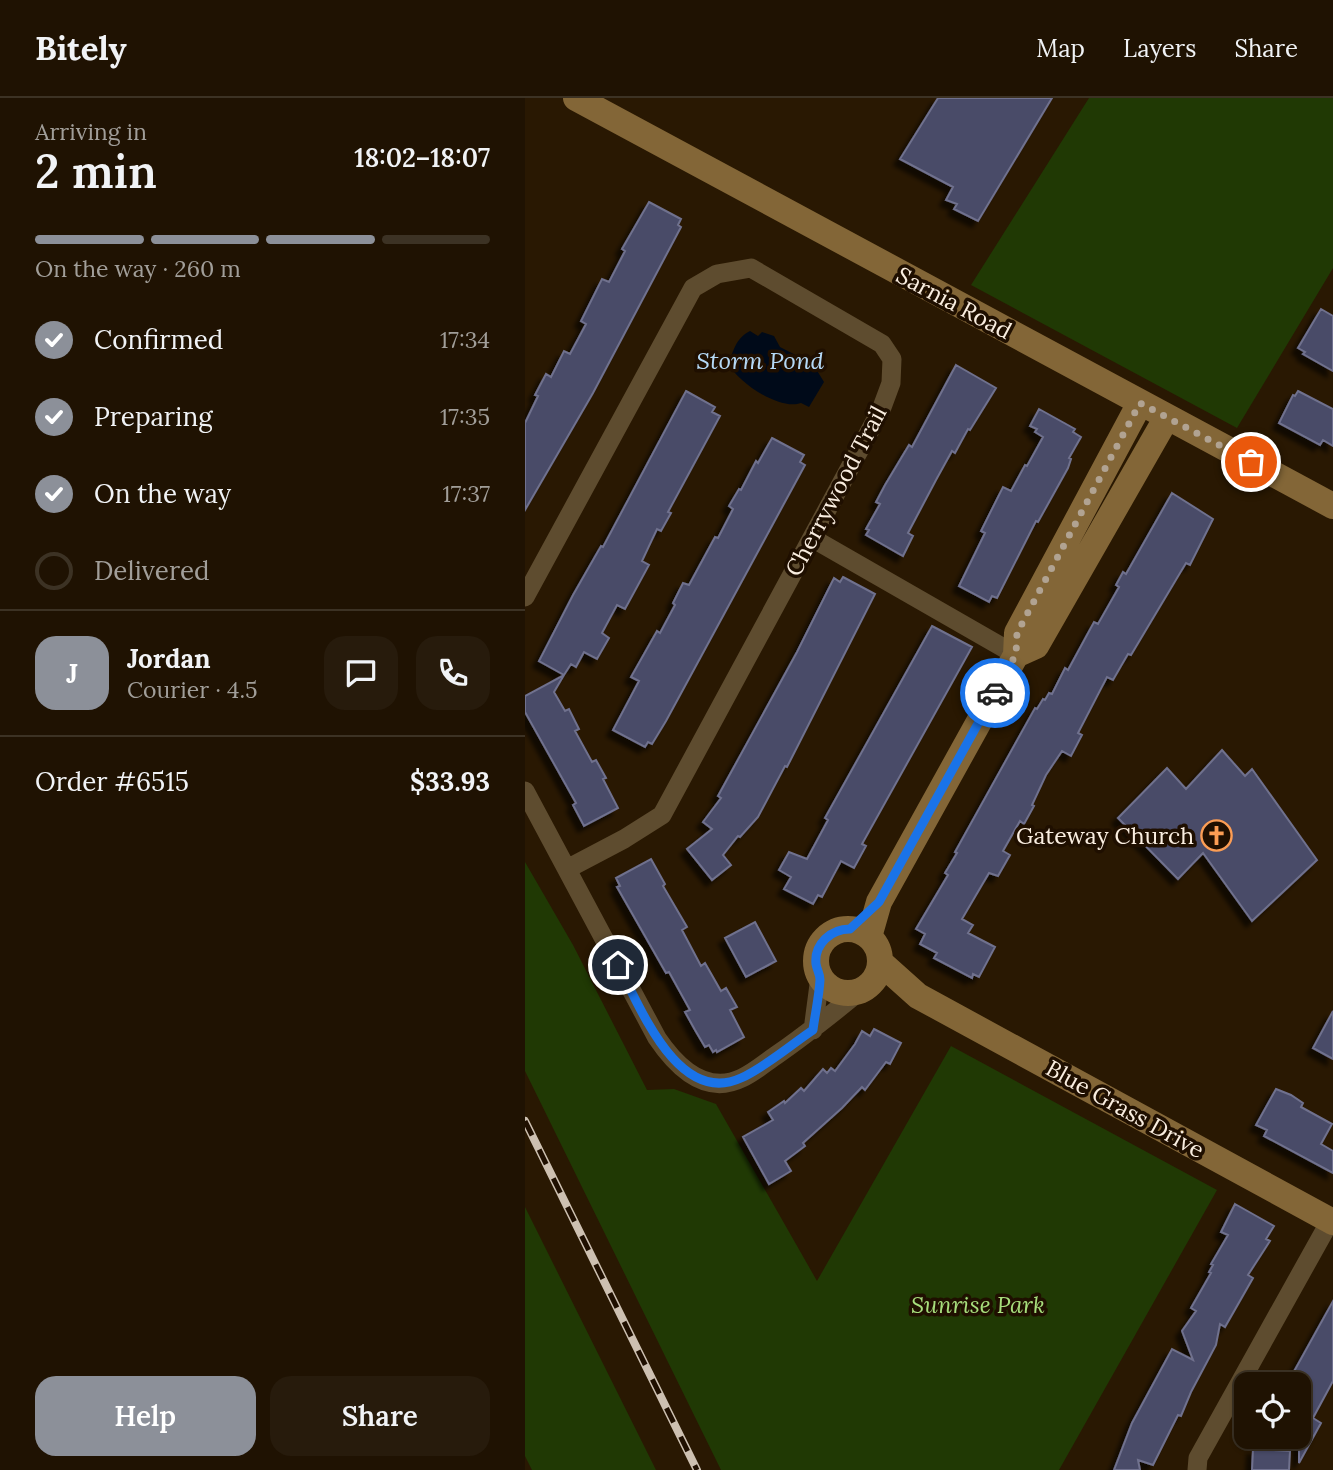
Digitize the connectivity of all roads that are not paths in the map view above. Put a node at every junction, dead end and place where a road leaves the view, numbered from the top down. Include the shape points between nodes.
1 (576, 98) edge
2 (1140, 403) junction
3 (1167, 417) junction
4 (1333, 506) edge
5 (812, 538) junction
6 (525, 597) edge
7 (1016, 654) junction
8 (525, 791) edge
9 (566, 869) junction
10 (859, 933) junction
11 (880, 962) junction
12 (820, 977) junction
13 (863, 989) junction
14 (918, 996) junction
15 (813, 1030) junction
16 (1332, 1222) edge
17 (1196, 1470) edge

1 - 2 street, Sarnia Road
2 - 3 street, Sarnia Road
2 - 7 street via 1017,633
3 - 4 street, Sarnia Road
3 - 7 street via 1036,646
5 - 6 street, Cherrywood Trail via 881,410 891,383 892,359 883,344 751,268 725,272 693,288
5 - 7 street
5 - 9 street, Cherrywood Trail via 662,815
7 - 10 street
8 - 9 street
9 - 15 street via 657,1038 685,1072 714,1082 741,1079
10 - 11 street via 877,948
10 - 12 street via 842,929 820,944 816,955
11 - 13 street via 876,975
11 - 14 street, Blue Grass Drive
12 - 13 street via 837,991
12 - 15 street
13 - 14 street, Blue Grass Drive
13 - 15 street
14 - 16 street, Blue Grass Drive
16 - 17 street via 1198,1458

